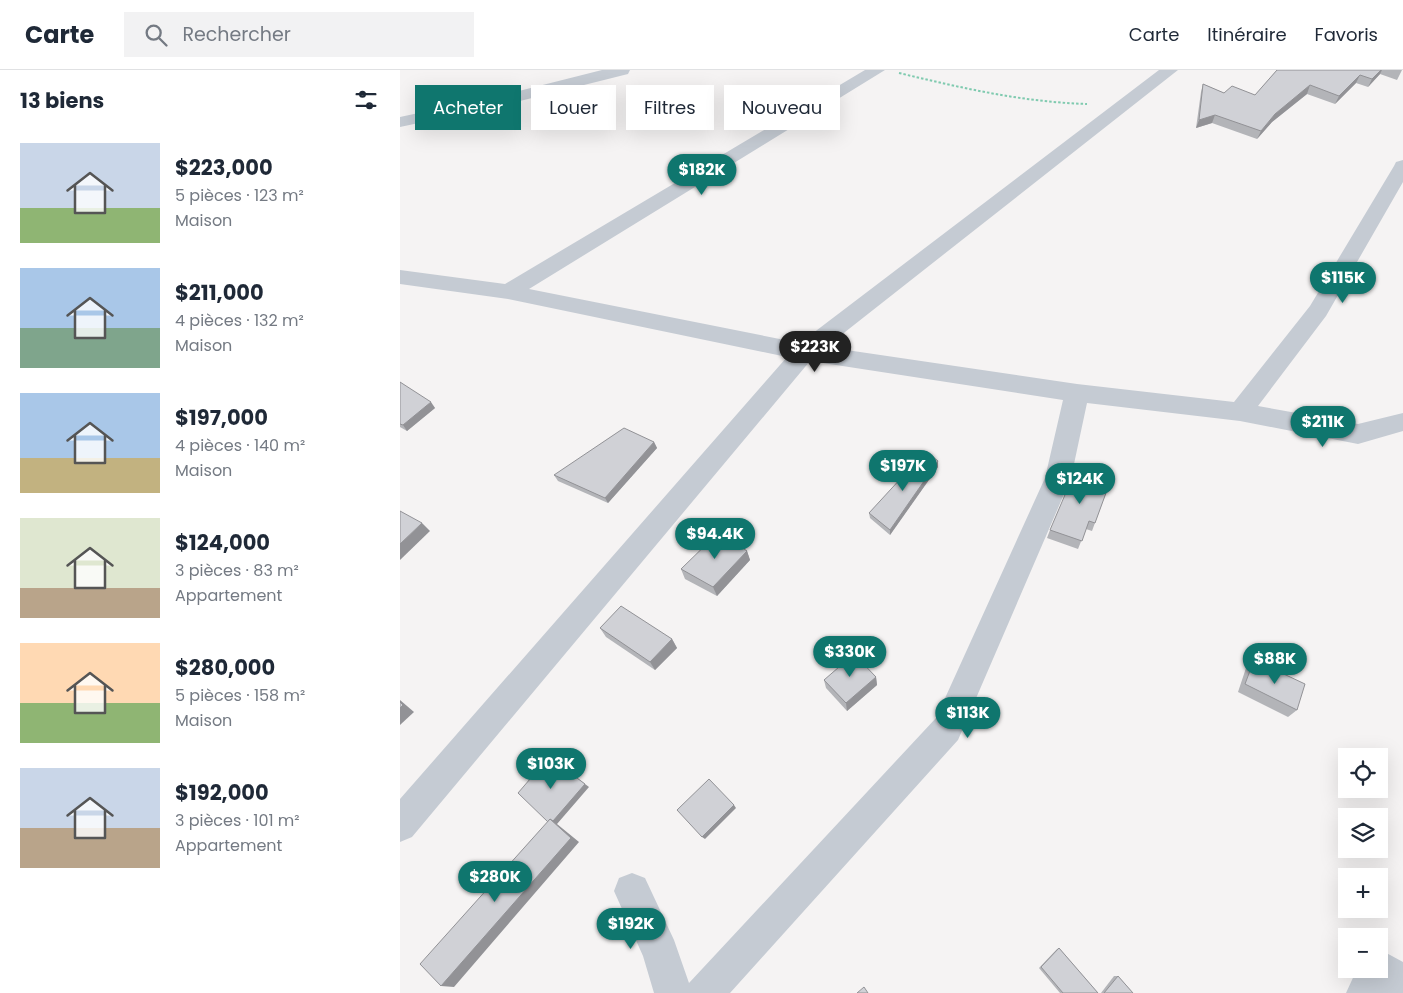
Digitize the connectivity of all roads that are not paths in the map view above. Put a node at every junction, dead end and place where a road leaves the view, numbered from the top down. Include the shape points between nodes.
1 (622, 70) edge
2 (877, 70) edge
3 (1170, 70) edge
4 (400, 122) edge
5 (1403, 166) edge
6 (402, 281) edge
7 (508, 292) junction
8 (804, 352) junction
9 (1077, 393) junction
10 (1240, 412) junction
11 (1403, 422) edge
12 (400, 825) edge
13 (632, 891) dead end
14 (1388, 975) edge
15 (1373, 978) edge
16 (1403, 986) edge
17 (673, 993) edge
18 (704, 993) edge
19 (1365, 993) edge

1 - 4 street
2 - 7 street
3 - 8 street
5 - 10 street via 1318,310
6 - 7 street
7 - 8 street
8 - 9 street
8 - 12 street
9 - 10 street
9 - 18 street via 1058,478 947,729
10 - 11 street via 1358,434
13 - 17 street via 661,953
14 - 16 street
15 - 19 street

